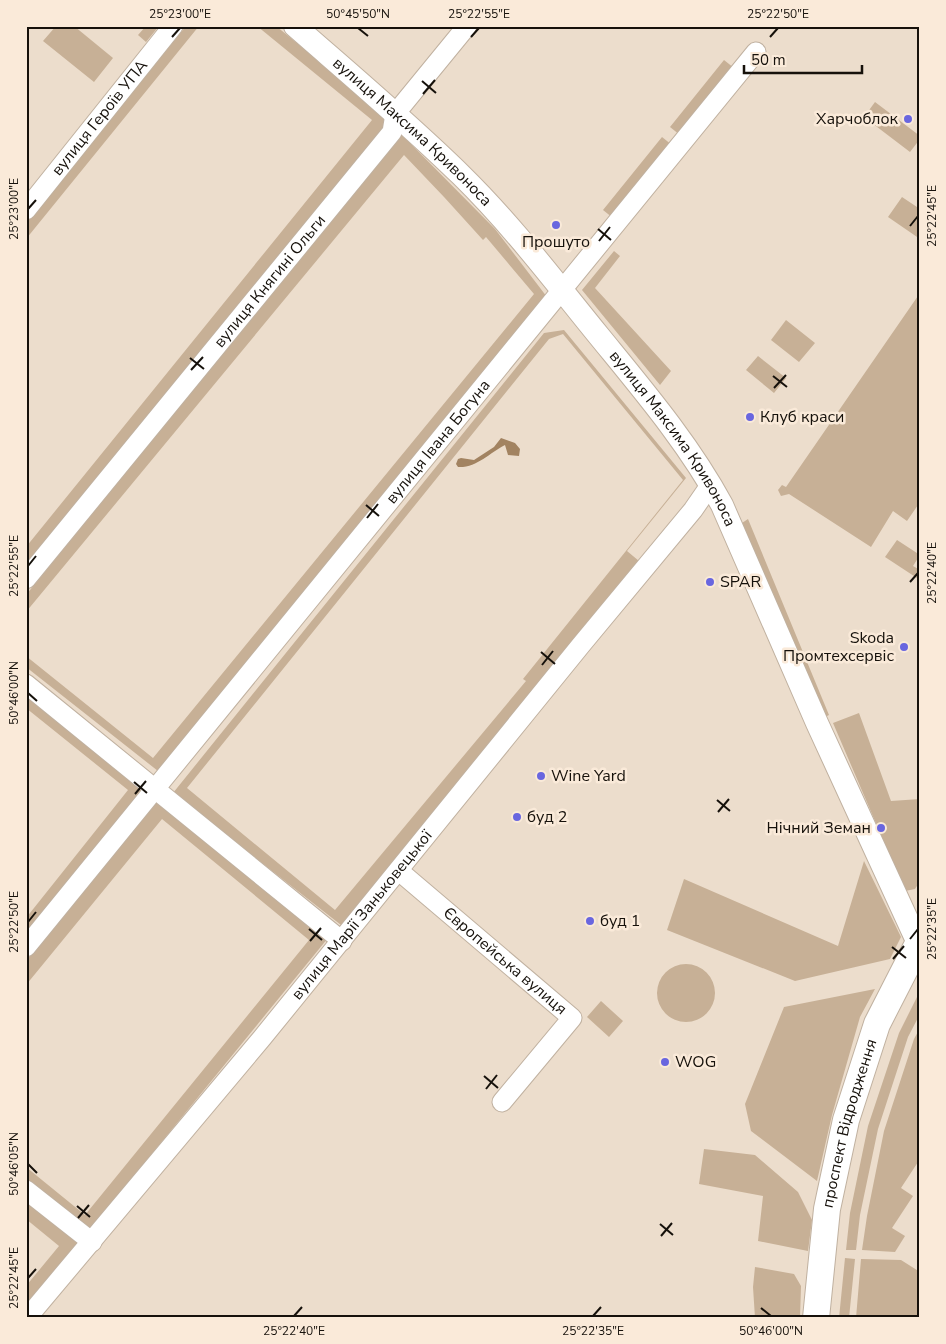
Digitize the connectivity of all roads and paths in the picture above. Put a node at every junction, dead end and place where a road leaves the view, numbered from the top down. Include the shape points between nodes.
1 (173, 26) edge
2 (295, 26) edge
3 (467, 26) edge
4 (756, 52) dead end
5 (395, 114) junction
6 (26, 210) edge
7 (562, 291) junction
8 (711, 484) junction
9 (722, 505) junction
10 (693, 510) junction
11 (26, 579) edge
12 (26, 684) edge
13 (156, 789) junction
14 (398, 871) junction
15 (342, 941) junction
16 (919, 942) edge
17 (26, 948) edge
18 (502, 1102) dead end
19 (26, 1190) edge
20 (92, 1242) junction
21 (27, 1318) edge
22 (816, 1318) edge

1 - 6 street, вулиця Героїв УПА
2 - 5 street, вулиця Максима Кривоноса
3 - 5 street, вулиця Княгині Ольги
4 - 7 street, вулиця Івана Богуна
5 - 7 street, вулиця Максима Кривоноса via 462,176
5 - 11 street, вулиця Княгині Ольги via 392,132
7 - 8 street, вулиця Максима Кривоноса via 649,397
7 - 13 street, вулиця Івана Богуна
8 - 9 street, вулиця Максима Кривоноса
8 - 10 street, вулиця Марії Заньковецької
9 - 10 street
9 - 16 street, вулиця Максима Кривоноса via 817,723
10 - 14 street, вулиця Марії Заньковецької
12 - 13 street
13 - 15 street
13 - 17 street, вулиця Івана Богуна
14 - 15 street, вулиця Марії Заньковецької
14 - 18 street, Європейська вулиця via 572,1018
15 - 20 street, вулиця Марії Заньковецької
16 - 22 main road, проспект Відродження via 877,1024 846,1120 827,1209
19 - 20 street
20 - 21 street, вулиця Марії Заньковецької

